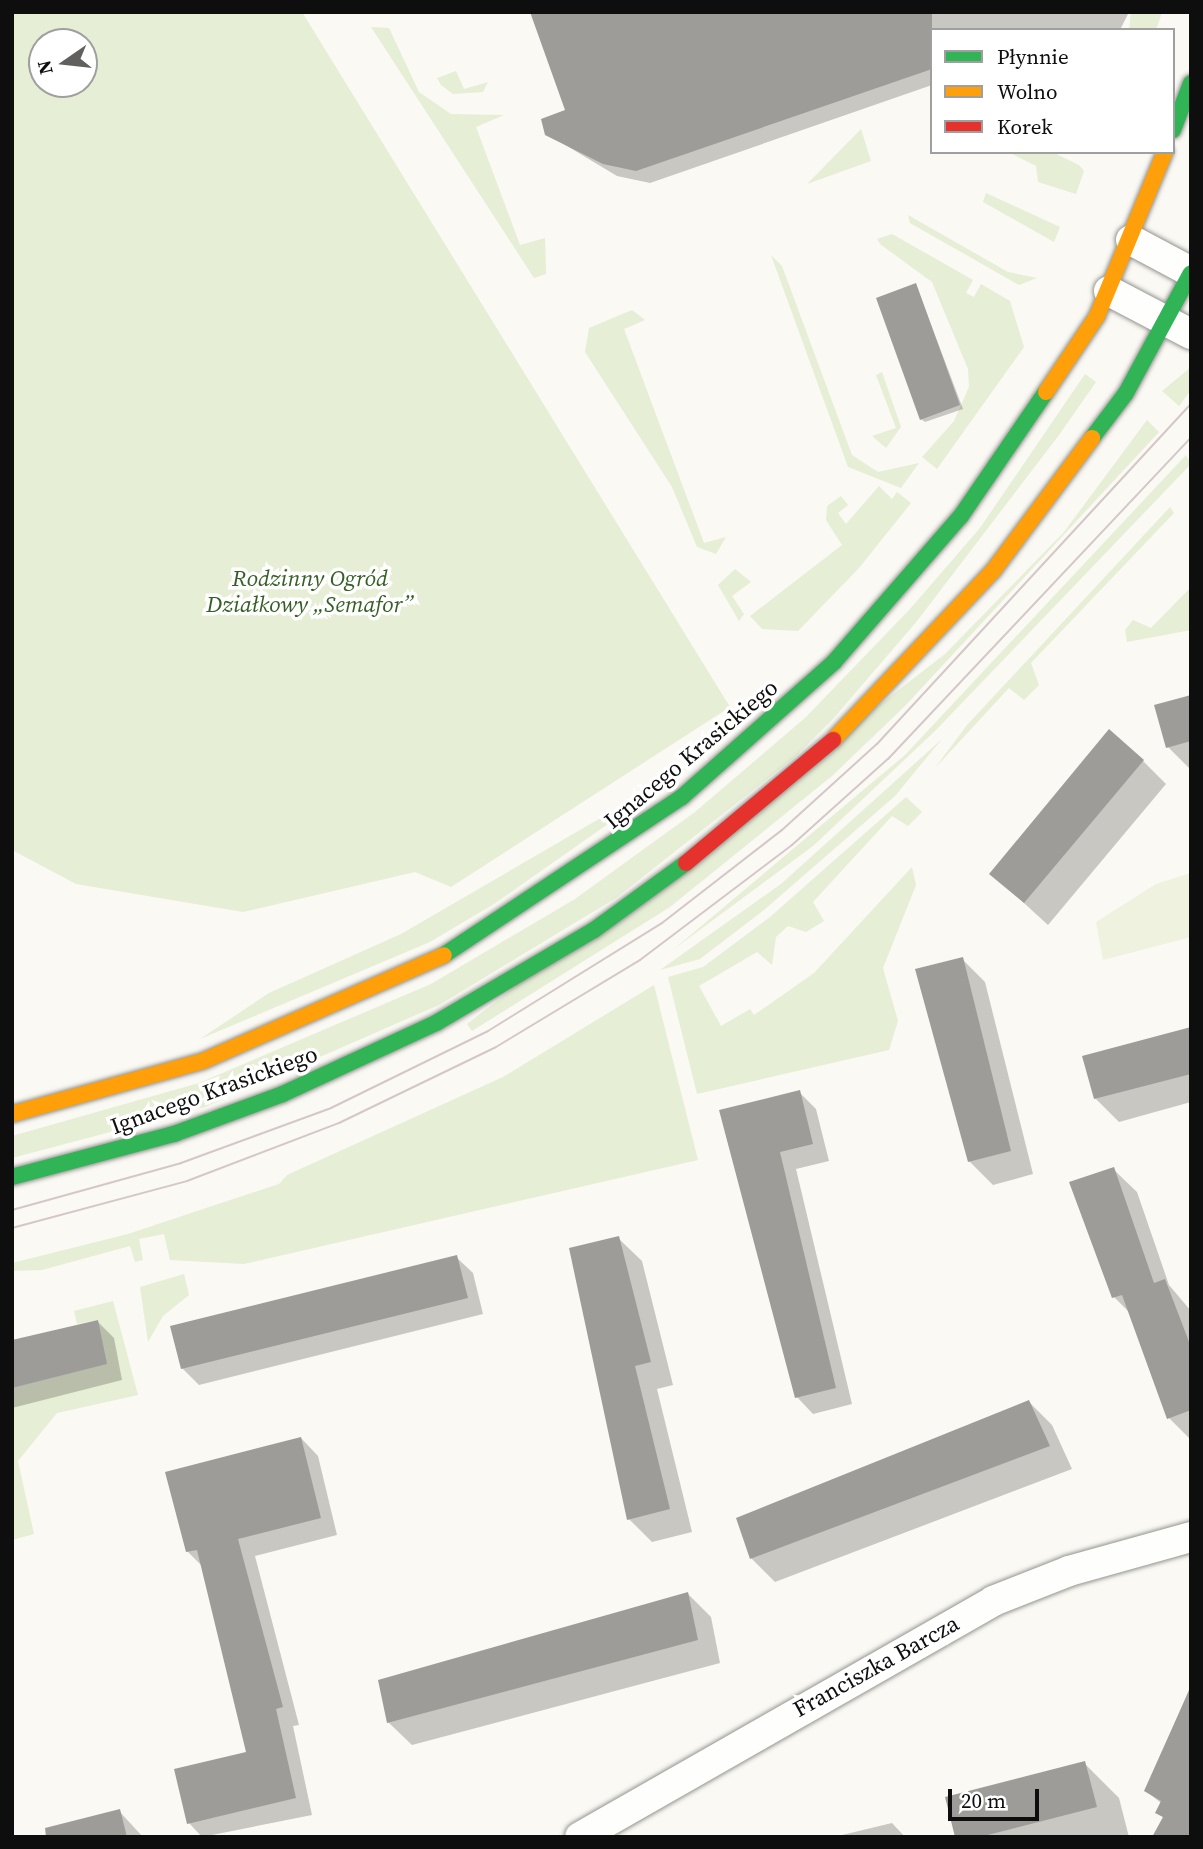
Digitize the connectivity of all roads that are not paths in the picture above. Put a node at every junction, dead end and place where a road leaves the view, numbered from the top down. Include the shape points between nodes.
1 (1191, 83) edge
2 (1175, 125) edge
3 (1164, 154) edge
4 (1131, 240) junction
5 (1191, 273) edge
6 (1109, 292) junction
7 (1179, 329) edge
8 (12, 1114) edge
9 (12, 1177) edge
10 (1191, 1537) edge
11 (580, 1837) edge

1 - 2 main road
3 - 4 main road, Ignacego Krasickiego
4 - 5 street
4 - 6 main road, Ignacego Krasickiego
5 - 7 main road, Ignacego Krasickiego
6 - 7 street
6 - 8 main road, Ignacego Krasickiego via 1074,355 927,558 834,662 659,814 502,922 409,972 203,1061
7 - 9 main road, Ignacego Krasickiego via 993,571 873,703 731,831 594,930 436,1023 283,1094 174,1134
10 - 11 street, Franciszka Barcza via 1069,1571 993,1601

